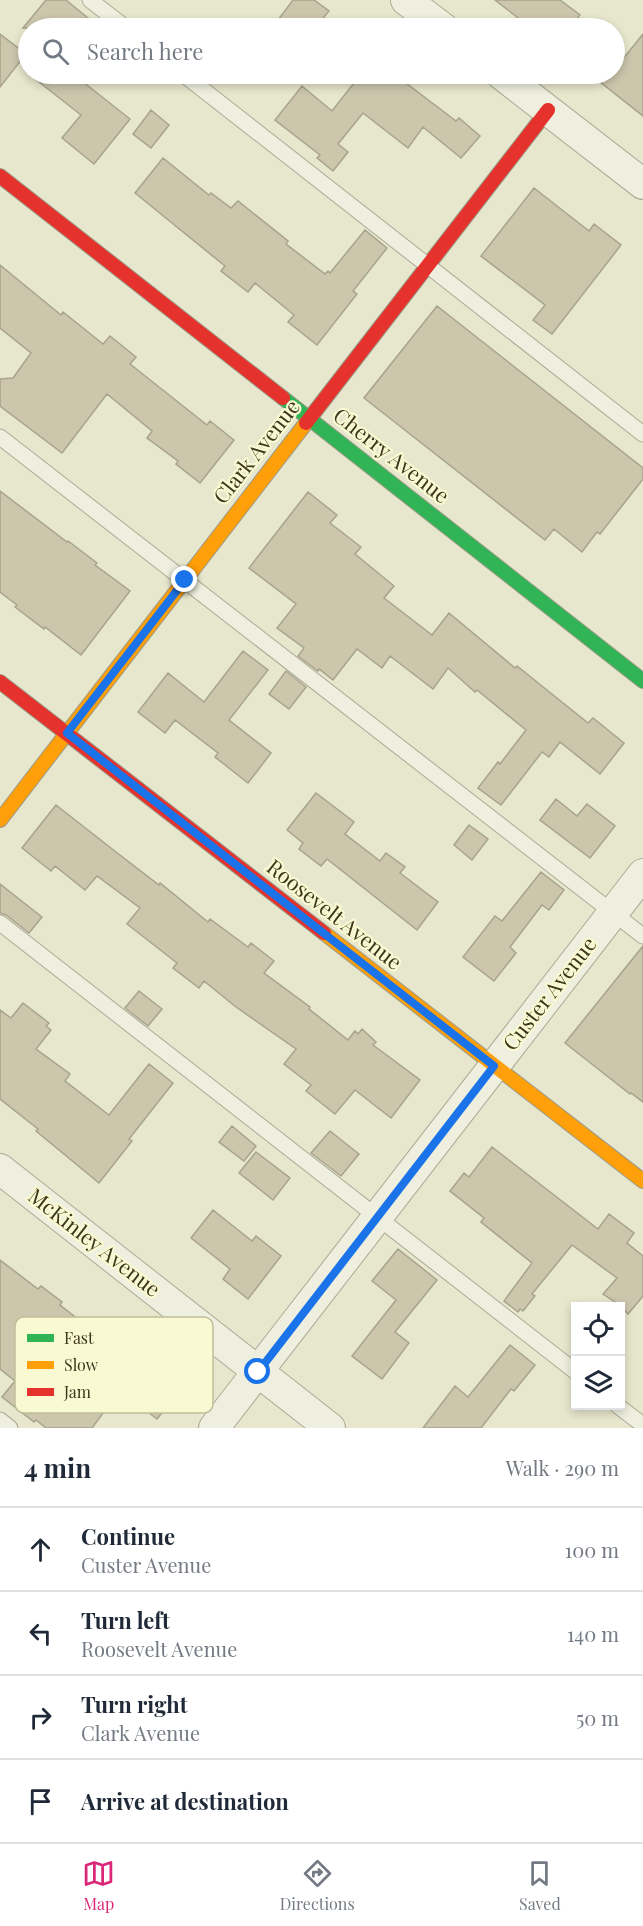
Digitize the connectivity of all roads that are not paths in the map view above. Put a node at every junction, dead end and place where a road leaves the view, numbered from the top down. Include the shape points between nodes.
1 (90, 0) edge
2 (406, 0) edge
3 (113, 18) edge
4 (430, 18) edge
5 (196, 84) edge
6 (514, 84) edge
7 (548, 110) junction
8 (0, 176) edge
9 (643, 184) edge
10 (428, 266) junction
11 (310, 419) junction
12 (643, 435) edge
13 (0, 437) edge
14 (185, 580) junction
15 (0, 681) edge
16 (643, 681) edge
17 (67, 733) junction
18 (0, 820) edge
19 (643, 874) edge
20 (613, 913) junction
21 (0, 922) edge
22 (643, 936) edge
23 (494, 1066) junction
24 (0, 1169) edge
25 (643, 1181) edge
26 (377, 1217) junction
27 (188, 1317) edge
28 (213, 1337) edge
29 (571, 1368) edge
30 (258, 1372) junction
31 (623, 1410) edge
32 (0, 1420) edge
33 (643, 1425) edge
34 (10, 1428) edge
35 (214, 1428) edge
36 (330, 1428) edge

1 - 3 lane
2 - 4 street
5 - 10 lane
6 - 7 street
7 - 9 street
7 - 10 street, Clark Avenue
8 - 11 street, Cherry Avenue
10 - 11 street, Clark Avenue
10 - 12 lane
11 - 14 street, Clark Avenue
11 - 16 street, Cherry Avenue
13 - 14 lane
14 - 17 street, Clark Avenue
14 - 20 lane
15 - 17 street, Roosevelt Avenue
17 - 18 street, Clark Avenue
17 - 23 street, Roosevelt Avenue
19 - 20 street, Custer Avenue
20 - 22 lane
20 - 23 street, Custer Avenue
21 - 26 lane
23 - 25 street, Roosevelt Avenue
23 - 26 street, Custer Avenue
24 - 27 street, McKinley Avenue
26 - 29 lane
26 - 30 street, Custer Avenue
28 - 30 street, McKinley Avenue
30 - 35 street, Custer Avenue
30 - 36 street, McKinley Avenue
31 - 33 lane
32 - 34 lane

